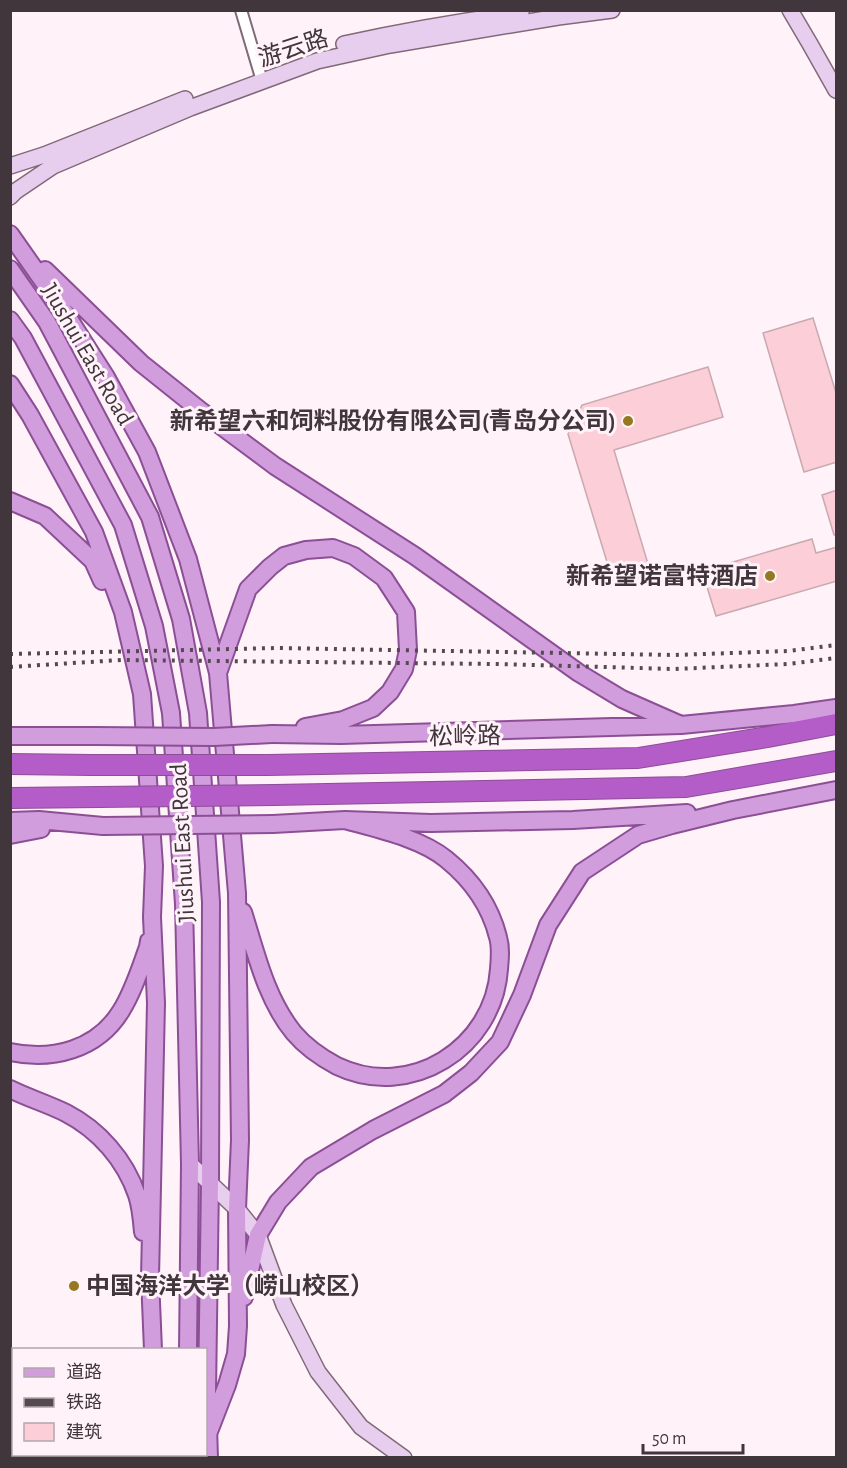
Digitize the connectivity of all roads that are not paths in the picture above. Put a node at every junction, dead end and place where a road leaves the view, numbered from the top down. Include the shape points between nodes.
1 (242, 10) edge
2 (539, 10) edge
3 (612, 10) edge
4 (790, 10) edge
5 (261, 76) junction
6 (837, 90) edge
7 (10, 166) edge
8 (10, 197) edge
9 (14, 239) edge
10 (10, 269) edge
11 (10, 320) edge
12 (10, 384) edge
13 (10, 501) edge
14 (129, 634) junction
15 (218, 673) junction
16 (837, 708) edge
17 (837, 724) edge
18 (681, 725) junction
19 (272, 734) junction
20 (10, 736) edge
21 (837, 761) edge
22 (10, 764) edge
23 (837, 790) edge
24 (10, 798) edge
25 (733, 810) junction
26 (345, 820) junction
27 (10, 821) edge
28 (75, 825) junction
29 (10, 835) edge
30 (237, 893) junction
31 (152, 917) junction
32 (10, 1052) edge
33 (10, 1089) edge
34 (190, 1164) junction
35 (210, 1183) junction
36 (237, 1209) junction
37 (258, 1235) junction
38 (150, 1278) junction
39 (238, 1326) junction
40 (153, 1348) edge
41 (188, 1348) edge
42 (208, 1434) junction
43 (209, 1458) edge
44 (404, 1458) edge

1 - 5 street
2 - 5 main road, 游云路 via 390,33 314,51
3 - 5 main road, 游云路 via 390,45
4 - 6 main road
5 - 7 main road, 游云路 via 183,100
5 - 8 main road, 游云路 via 53,166
9 - 15 main road via 106,377 147,452 188,559
9 - 18 main road via 141,363 275,466 415,556 579,673 622,699
10 - 35 main road, Jiushui East Road via 47,322 150,517 181,619 198,713 211,902
11 - 34 main road, Jiushui East Road via 123,525 154,626 171,713 184,892
12 - 14 main road via 94,532
13 - 14 main road via 45,516 93,561
14 - 31 main road via 142,694 154,866
15 - 19 main road via 248,589 284,556 333,548 354,556 384,578 406,612 408,650 404,669 390,692 373,708 343,720
15 - 30 main road
16 - 18 main road
17 - 22 highway, 松岭路, bridge via 638,758 268,765
18 - 19 main road
19 - 20 main road, bridge
21 - 24 highway, bridge via 686,787
23 - 25 main road
25 - 26 main road via 573,820
25 - 37 main road via 638,835 582,872 548,925 500,1042 444,1094 310,1167 278,1202
26 - 28 main road, bridge
26 - 30 main road via 414,841 445,858 474,885 492,919 500,957 491,1006 479,1028 443,1061 424,1071 376,1077 350,1072 311,1048 282,1017 263,977
27 - 28 main road
28 - 29 main road
30 - 36 main road
31 - 32 main road via 148,947 135,984 120,1013 105,1030 67,1052 48,1056
31 - 38 main road via 156,1003
33 - 38 main road via 66,1114 90,1129 115,1154 138,1197
34 - 35 main road
34 - 41 main road, Jiushui East Road
35 - 36 main road
35 - 42 main road, Jiushui East Road
36 - 37 main road
36 - 39 main road
37 - 39 main road
37 - 44 main road via 284,1305 318,1372 361,1427
38 - 40 main road
39 - 42 main road via 236,1354
42 - 43 main road, Jiushui East Road

